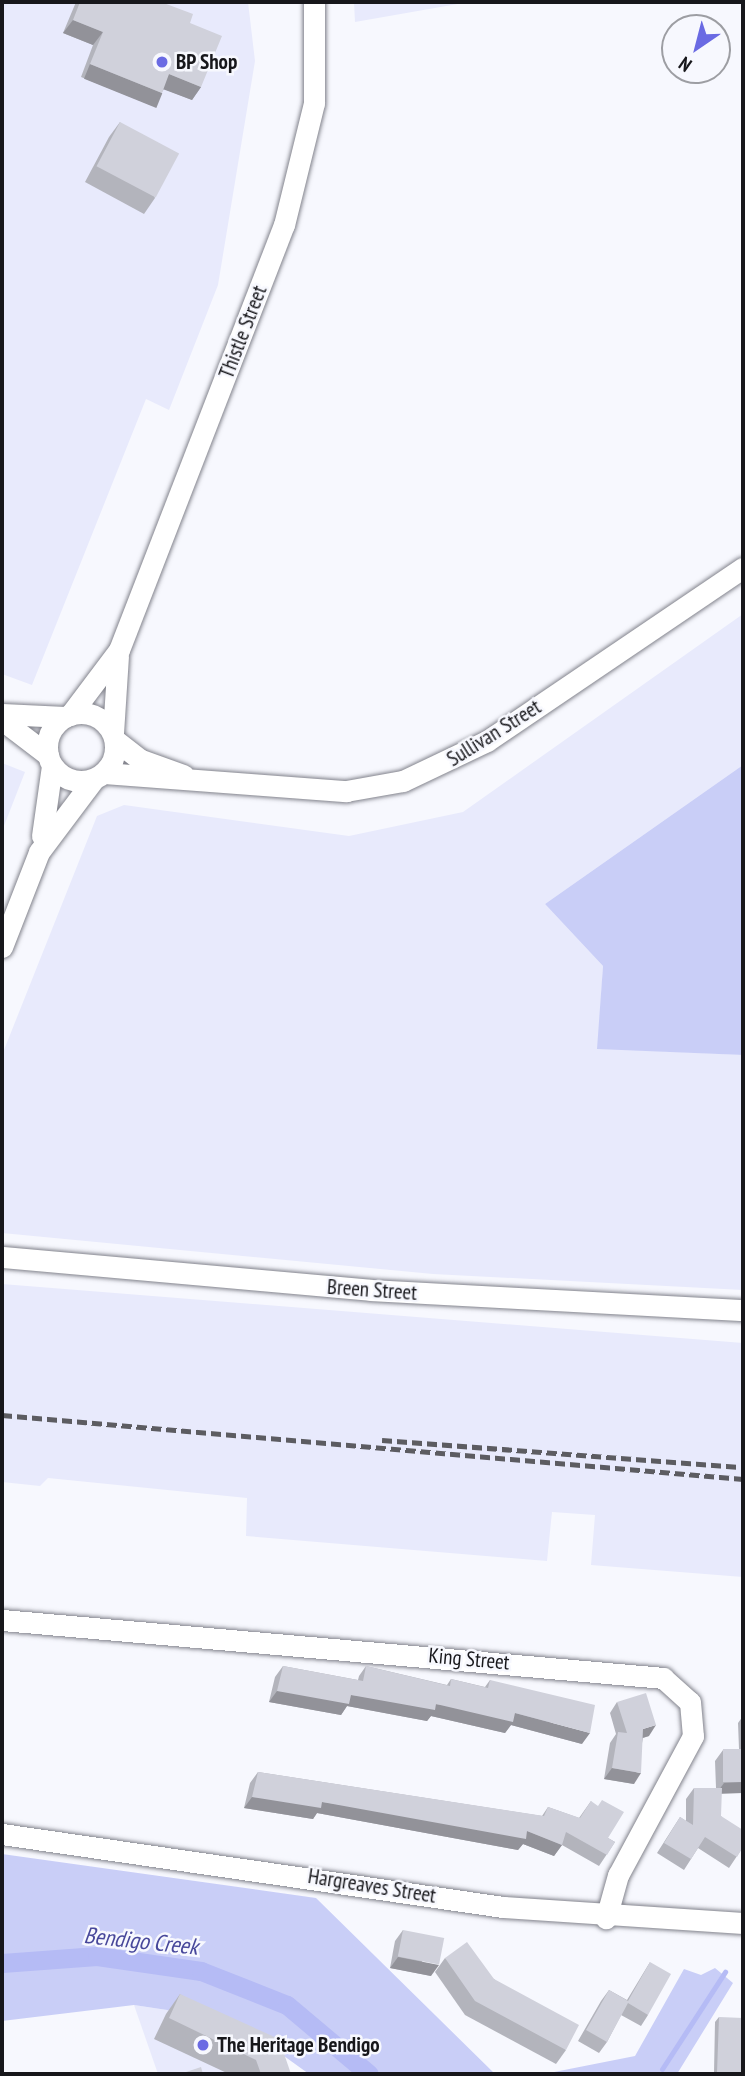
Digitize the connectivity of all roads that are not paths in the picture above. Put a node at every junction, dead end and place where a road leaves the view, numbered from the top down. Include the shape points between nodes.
1 (314, 2) edge
2 (743, 568) edge
3 (119, 650) junction
4 (2, 714) edge
5 (67, 716) junction
6 (2, 720) edge
7 (114, 737) junction
8 (50, 760) junction
9 (99, 777) junction
10 (208, 782) junction
11 (39, 852) junction
12 (2, 947) edge
13 (2, 1257) edge
14 (743, 1310) edge
15 (2, 1620) edge
16 (2, 1835) edge
17 (606, 1918) junction
18 (743, 1923) edge

1 - 3 street, Thistle Street via 314,103 299,178
2 - 10 street, Sullivan Street via 430,773 346,791
3 - 5 street, Thistle Street
3 - 7 street, Thistle Street
4 - 5 street
5 - 7 street via 90,714
5 - 8 street via 50,733
6 - 8 street
7 - 9 street
7 - 10 street, Sullivan Street via 141,760
8 - 9 street via 70,780
8 - 11 street
9 - 10 street, Sullivan Street
9 - 11 street
11 - 12 street
13 - 14 street, Breen Street via 371,1290
15 - 17 street, King Street via 663,1678 690,1702 693,1736 618,1875
16 - 17 street, Hargreaves Street
17 - 18 street, Hargreaves Street

